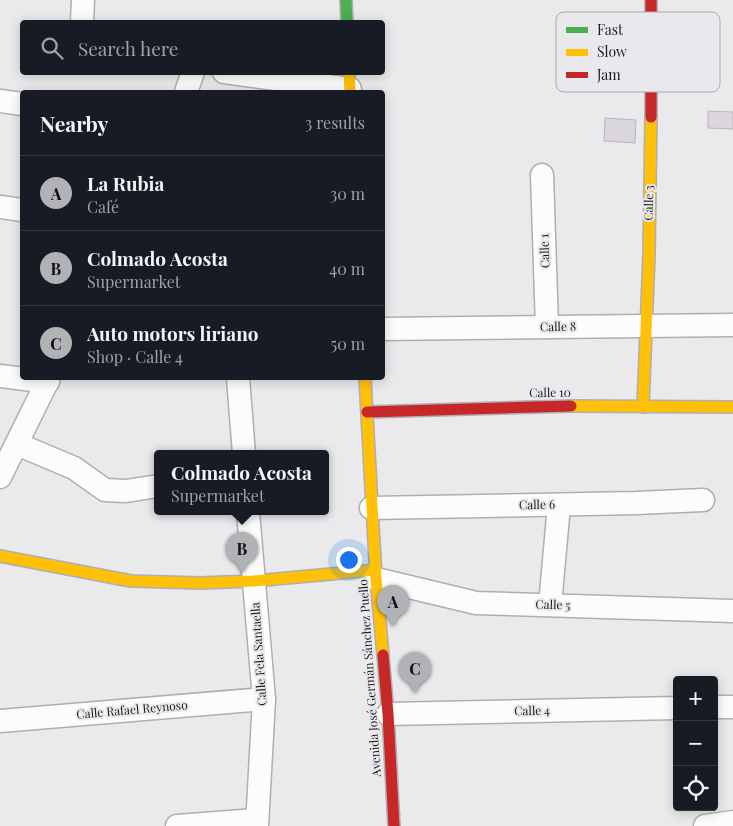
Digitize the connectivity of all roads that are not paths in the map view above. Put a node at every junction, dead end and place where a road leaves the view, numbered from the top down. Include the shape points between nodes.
1 (83, 0) edge
2 (346, 0) edge
3 (82, 20) edge
4 (347, 20) edge
5 (192, 75) edge
6 (253, 75) edge
7 (350, 85) edge
8 (187, 90) edge
9 (652, 92) edge
10 (0, 101) edge
11 (20, 104) edge
12 (542, 175) dead end
13 (0, 206) edge
14 (20, 210) edge
15 (647, 325) junction
16 (733, 325) edge
17 (547, 327) junction
18 (385, 329) edge
19 (0, 376) edge
20 (20, 378) edge
21 (48, 380) edge
22 (238, 380) edge
23 (365, 380) edge
24 (643, 406) junction
25 (733, 407) edge
26 (367, 412) junction
27 (17, 444) junction
28 (244, 450) edge
29 (0, 477) edge
30 (154, 487) edge
31 (703, 500) dead end
32 (559, 505) junction
33 (371, 508) junction
34 (248, 515) edge
35 (0, 556) edge
36 (376, 574) junction
37 (253, 581) junction
38 (550, 605) junction
39 (733, 611) edge
40 (264, 699) junction
41 (718, 707) edge
42 (733, 707) edge
43 (673, 708) edge
44 (388, 714) junction
45 (0, 721) edge
46 (733, 822) edge
47 (257, 823) edge
48 (177, 826) edge
49 (394, 826) edge
50 (705, 826) edge

1 - 3 street
2 - 4 street
5 - 8 street
6 - 7 street
9 - 15 street, Calle 3
10 - 11 street
12 - 17 street, Calle 1
13 - 14 street
15 - 16 street, Calle 8
15 - 17 street, Calle 8
15 - 24 street, Calle 3
17 - 18 street, Calle 8
19 - 20 street
21 - 27 street
22 - 28 street
23 - 26 street, Avenida José Germán Sánchez Puello
24 - 25 street, Calle 10
24 - 26 street, Calle 10
26 - 33 street, Avenida José Germán Sánchez Puello
27 - 29 street
27 - 30 street via 74,468 105,490
31 - 32 street, Calle 6
32 - 33 street, Calle 6
32 - 38 street
33 - 36 street, Avenida José Germán Sánchez Puello
34 - 37 street, Calle Fela Santaella
35 - 37 street via 131,581
36 - 37 street
36 - 38 street, Calle 5 via 476,602
36 - 44 street, Avenida José Germán Sánchez Puello
37 - 40 street, Calle Fela Santaella
38 - 39 street, Calle 5
40 - 45 street, Calle Rafael Reynoso
40 - 47 street, Calle Fela Santaella
41 - 42 street
43 - 44 street, Calle 4
44 - 49 street, Avenida José Germán Sánchez Puello
46 - 50 street
47 - 48 street

